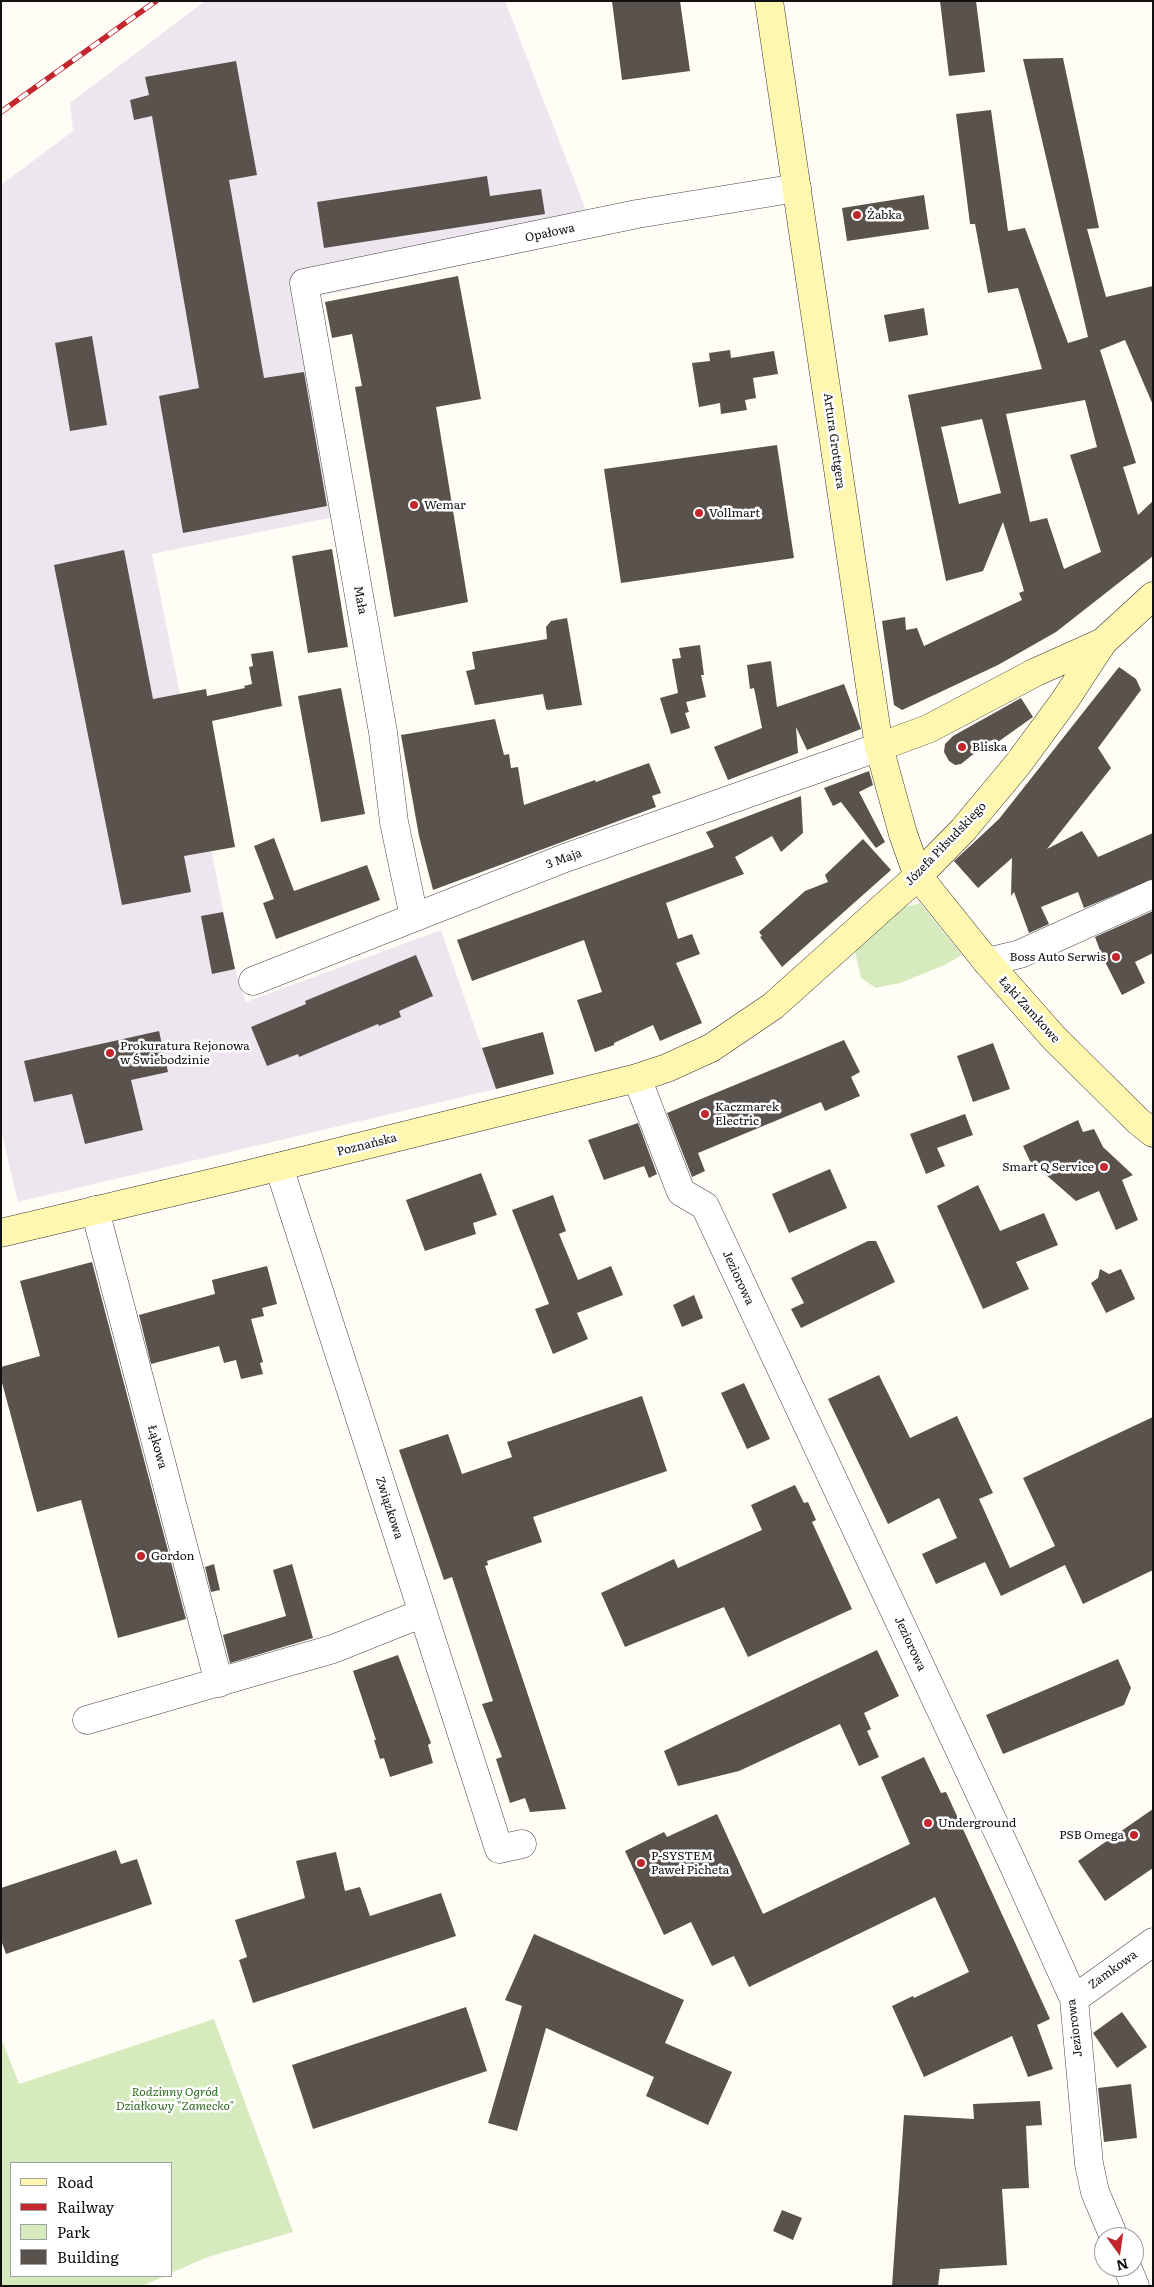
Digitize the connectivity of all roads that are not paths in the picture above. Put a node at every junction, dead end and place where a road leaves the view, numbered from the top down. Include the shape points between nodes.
1 (769, 1) edge
2 (797, 188) junction
3 (304, 284) joint
4 (1153, 596) edge
5 (1103, 642) junction
6 (879, 747) junction
7 (918, 876) junction
8 (1153, 894) edge
9 (414, 917) junction
10 (987, 962) junction
11 (253, 981) dead end
12 (726, 1039) joint
13 (637, 1078) junction
14 (1153, 1133) edge
15 (279, 1167) junction
16 (95, 1210) junction
17 (1, 1233) edge
18 (423, 1613) junction
19 (219, 1683) junction
20 (87, 1720) dead end
21 (511, 1846) dead end
22 (1153, 1942) edge
23 (1074, 2000) junction
24 (1110, 2227) edge

1 - 2 street, Artura Grottgera
2 - 3 street, Opałowa via 637,214
2 - 6 street, Artura Grottgera
3 - 9 street, Mała via 382,723 394,822
4 - 5 street, Józefa Piłsudskiego
5 - 6 street via 1036,672 928,729
5 - 7 street, Józefa Piłsudskiego via 986,804
6 - 7 street, Artura Grottgera
6 - 9 street, 3 Maja via 565,858
7 - 10 street, Łąki Zamkowe
7 - 12 street, Józefa Piłsudskiego via 773,1006
8 - 10 street via 1020,954
9 - 11 street, 3 Maja
10 - 14 street, Łąki Zamkowe via 1054,1038
12 - 13 street, Poznańska via 692,1058
13 - 15 street, Poznańska
13 - 23 street, Jeziorowa via 681,1192 705,1206
15 - 16 street, Poznańska
15 - 18 street, Związkowa
16 - 17 street, Poznańska
16 - 19 street, Łąkowa
18 - 19 street via 333,1649
18 - 21 street, Związkowa
19 - 20 street
22 - 23 street, Zamkowa
23 - 24 street, Jeziorowa via 1089,2164 1095,2192

